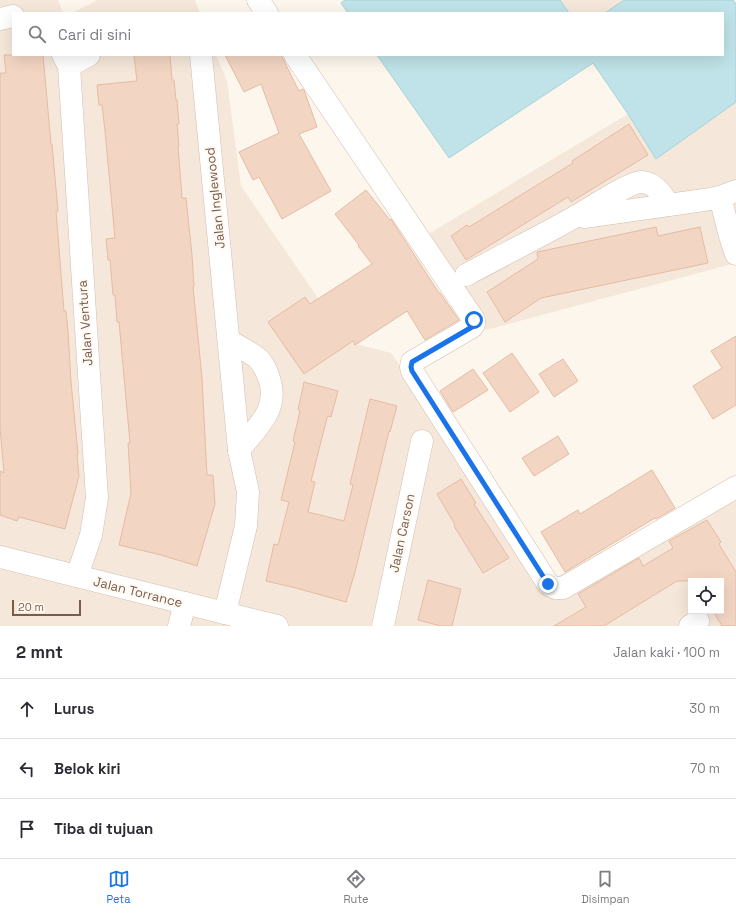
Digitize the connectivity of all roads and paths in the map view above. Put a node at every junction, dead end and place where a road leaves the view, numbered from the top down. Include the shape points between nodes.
1 (258, 0) edge
2 (266, 12) edge
3 (12, 16) edge
4 (0, 19) edge
5 (85, 56) edge
6 (201, 56) edge
7 (296, 56) edge
8 (66, 61) edge
9 (728, 194) edge
10 (736, 254) edge
11 (466, 274) dead end
12 (229, 341) junction
13 (422, 441) dead end
14 (239, 450) junction
15 (736, 487) edge
16 (0, 557) edge
17 (77, 576) junction
18 (185, 603) junction
19 (225, 613) junction
20 (179, 626) edge
21 (276, 626) edge
22 (383, 626) edge

1 - 2 street
3 - 4 street
5 - 8 street
6 - 12 street, Jalan Inglewood
7 - 15 street via 474,320 472,327 412,362 412,371 548,584 555,588 563,588
8 - 17 street, Jalan Ventura via 97,498 91,535
9 - 10 street via 730,236
9 - 11 street via 668,204 662,194 652,186 641,182 629,185 571,219
12 - 14 street, Jalan Inglewood
12 - 14 street via 256,357 264,367 272,388 272,403 267,414
13 - 22 street, Jalan Carson
14 - 19 street, Jalan Inglewood via 248,492 246,526
16 - 17 street, Jalan Torrance
17 - 18 street, Jalan Torrance
18 - 19 street, Jalan Torrance
18 - 20 street
19 - 21 street, Jalan Torrance

